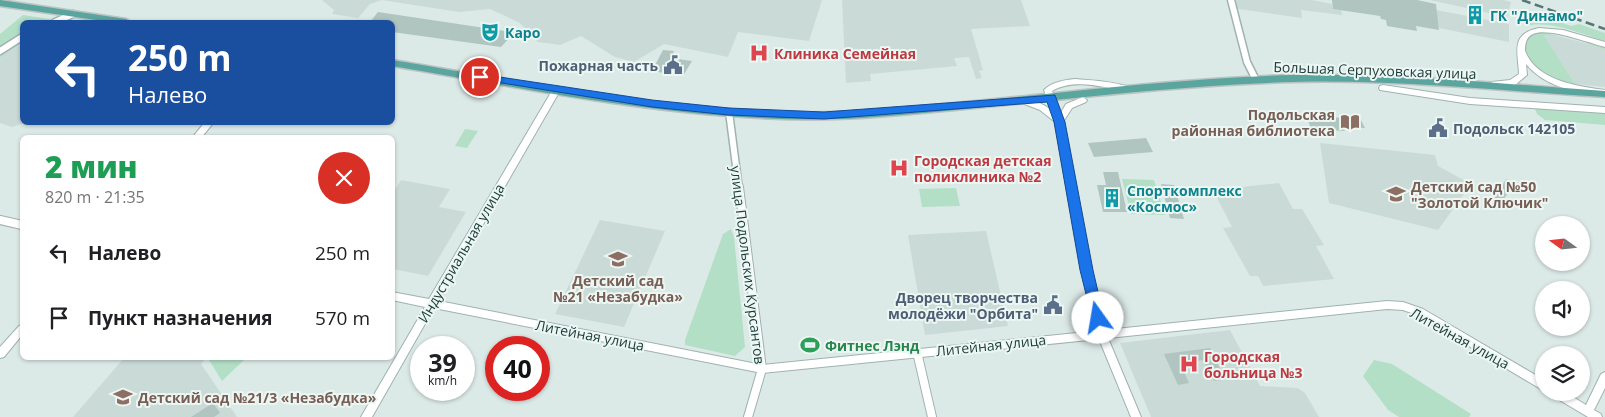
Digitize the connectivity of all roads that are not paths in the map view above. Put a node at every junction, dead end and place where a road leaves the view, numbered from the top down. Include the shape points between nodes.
1 (1231, 0) edge
2 (0, 3) edge
3 (73, 14) junction
4 (60, 20) edge
5 (113, 20) edge
6 (20, 38) edge
7 (1605, 45) edge
8 (0, 51) edge
9 (1521, 54) junction
10 (395, 63) edge
11 (1256, 80) junction
12 (1453, 86) junction
13 (1383, 88) junction
14 (557, 89) junction
15 (1605, 94) edge
16 (1052, 100) junction
17 (1083, 100) junction
18 (1025, 102) junction
19 (1605, 102) edge
20 (1605, 110) edge
21 (729, 112) junction
22 (1059, 122) junction
23 (207, 125) edge
24 (199, 135) edge
25 (0, 220) edge
26 (20, 225) edge
27 (395, 297) edge
28 (431, 304) junction
29 (20, 331) edge
30 (1102, 334) junction
31 (918, 352) junction
32 (0, 354) edge
33 (762, 369) junction
34 (1605, 377) edge
35 (1535, 381) edge
36 (1569, 401) edge
37 (1590, 415) edge
38 (366, 417) edge
39 (748, 417) edge
40 (932, 417) edge
41 (1136, 417) edge

1 - 11 street via 1247,62
2 - 3 main road
3 - 4 street
3 - 5 main road
6 - 8 street
7 - 9 street via 1540,30 1524,36
9 - 12 street via 1522,75 1512,83
9 - 15 street via 1537,73 1550,81 1576,90
10 - 14 main road, Большая Серпуховская улица
11 - 12 main road, Большая Серпуховская улица via 1326,78
11 - 16 main road, Большая Серпуховская улица
12 - 15 main road, Большая Серпуховская улица
13 - 17 main road, Большая Серпуховская улица via 1300,85
13 - 19 main road, Большая Серпуховская улица
13 - 20 street via 1470,101
14 - 21 main road, Большая Серпуховская улица
14 - 28 street, Индустриальная улица
16 - 17 main road, Большая Серпуховская улица
16 - 18 main road, Большая Серпуховская улица
16 - 22 street
17 - 22 street via 1069,106
18 - 21 main road, Большая Серпуховская улица via 824,116
18 - 22 street via 1043,108
21 - 33 street, улица Подольских Курсантов
22 - 30 street via 1086,270
23 - 24 street
25 - 26 street
27 - 28 street, Литейная улица
28 - 33 street, Литейная улица
28 - 38 street, Индустриальная улица
29 - 32 street
30 - 31 street, Литейная улица
30 - 35 street, Литейная улица via 1369,306 1403,306 1420,312
30 - 41 street
31 - 33 street, Литейная улица
31 - 40 street
33 - 39 street, улица Подольских Курсантов
34 - 37 street
36 - 37 street

